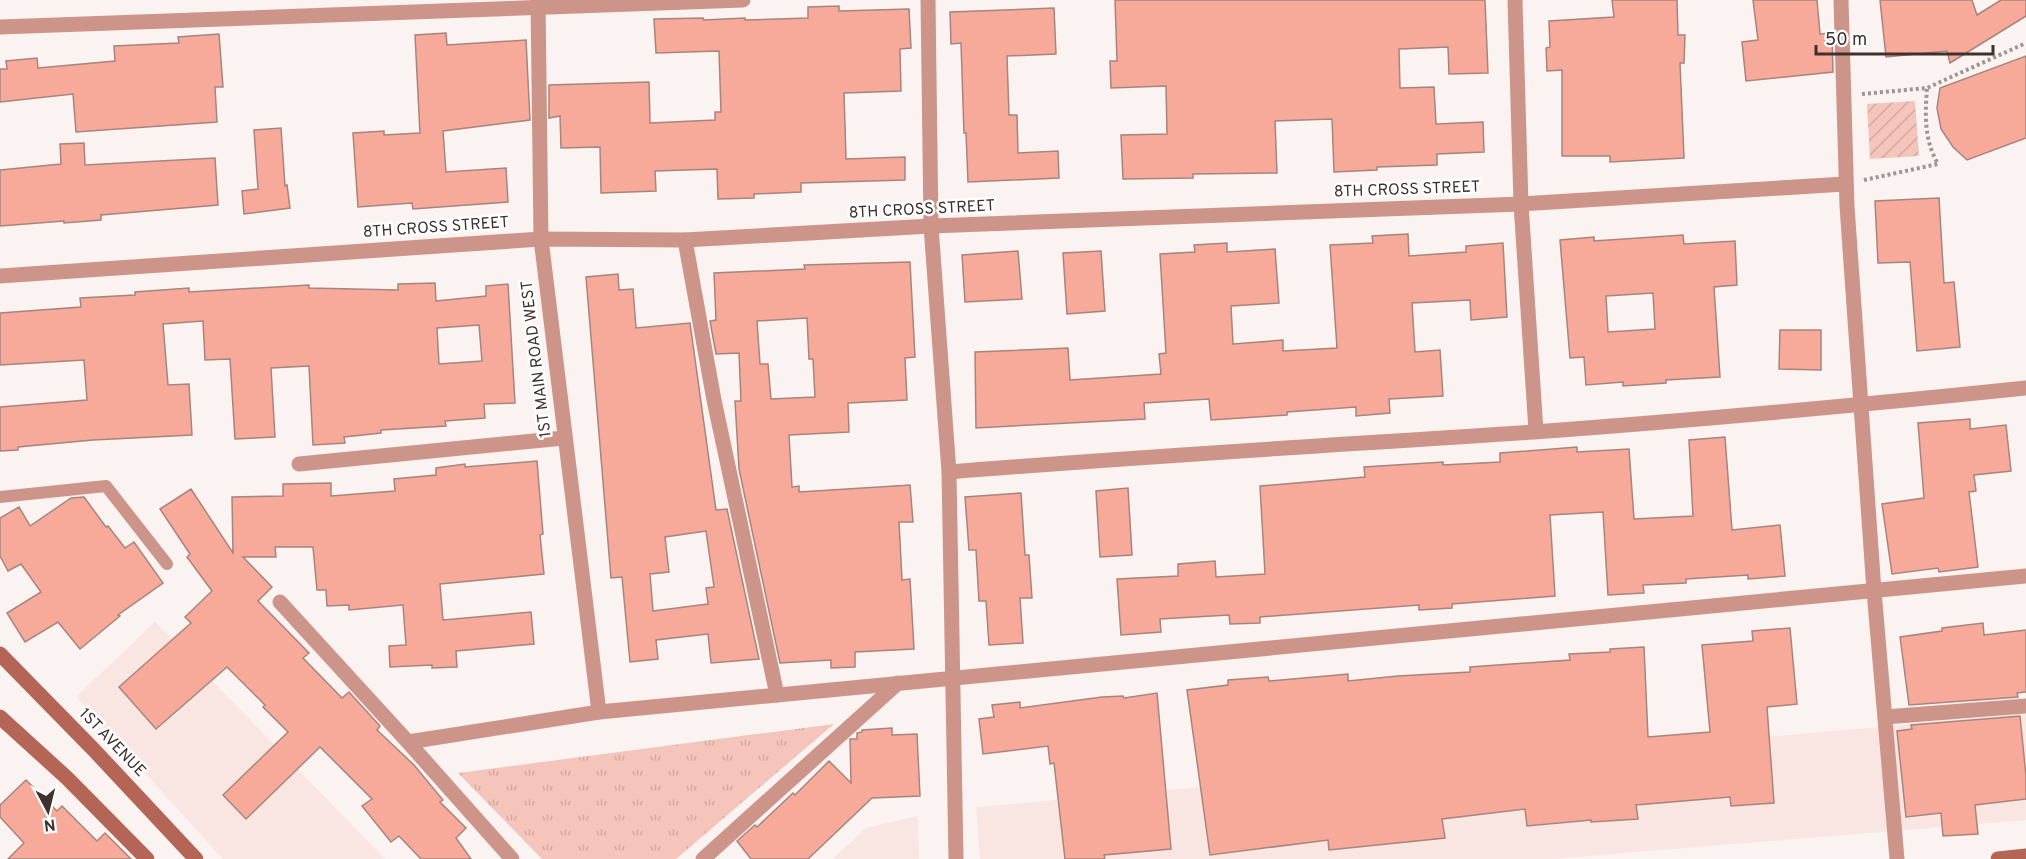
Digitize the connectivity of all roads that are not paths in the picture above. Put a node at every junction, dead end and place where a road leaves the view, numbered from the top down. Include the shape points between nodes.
1 (743, 0) edge
2 (928, 0) edge
3 (1515, 0) edge
4 (1841, 0) edge
5 (538, 3) edge
6 (0, 27) edge
7 (1845, 184) junction
8 (1521, 204) junction
9 (931, 226) junction
10 (541, 239) junction
11 (685, 240) junction
12 (0, 276) edge
13 (2026, 388) edge
14 (1860, 406) junction
15 (1536, 431) junction
16 (564, 438) junction
17 (300, 464) dead end
18 (950, 472) junction
19 (0, 497) edge
20 (167, 564) dead end
21 (2026, 576) edge
22 (1874, 591) junction
23 (280, 602) dead end
24 (0, 654) edge
25 (952, 678) junction
26 (898, 683) junction
27 (777, 695) junction
28 (2026, 706) edge
29 (599, 712) junction
30 (0, 717) edge
31 (1885, 717) junction
32 (408, 741) junction
33 (2026, 856) edge
34 (147, 859) edge
35 (196, 859) edge
36 (512, 859) edge
37 (703, 859) edge
38 (956, 859) edge
39 (1897, 859) edge
40 (1998, 859) edge

1 - 5 street
2 - 9 street
3 - 8 street
4 - 7 street
5 - 6 street
5 - 10 street, 1ST MAIN ROAD WEST
7 - 8 street, 8TH CROSS STREET
7 - 14 street
8 - 9 street, 8TH CROSS STREET
8 - 15 street
9 - 11 street, 8TH CROSS STREET
9 - 18 street
10 - 11 street, 8TH CROSS STREET
10 - 12 street, 8TH CROSS STREET
10 - 16 street, 1ST MAIN ROAD WEST
11 - 27 street via 714,400
13 - 14 street
14 - 15 street
14 - 22 street
15 - 18 street
16 - 17 street
16 - 29 street, 1ST MAIN ROAD WEST
18 - 25 street
19 - 20 lane via 106,486
21 - 22 street
22 - 25 street
22 - 31 street
23 - 32 street
24 - 35 main road, 1ST AVENUE
25 - 26 street
25 - 38 street
26 - 27 street
26 - 37 street
27 - 29 street
28 - 31 street
29 - 32 street
30 - 34 main road
31 - 39 street
32 - 36 street
33 - 40 main road

